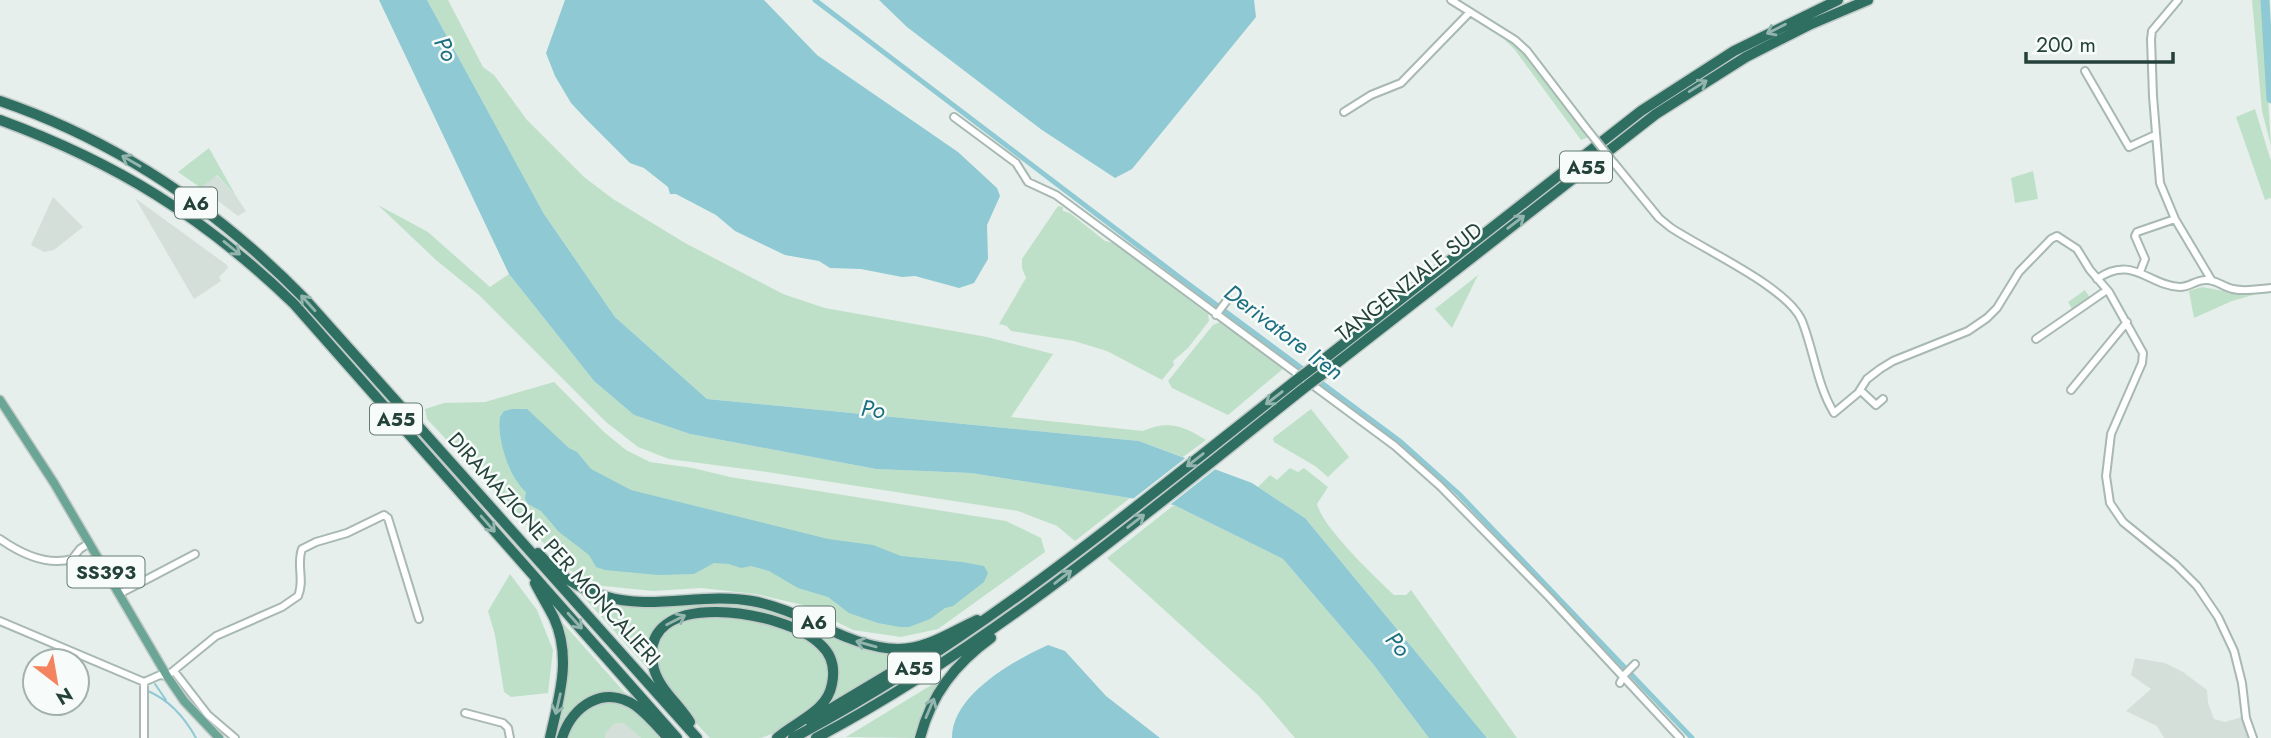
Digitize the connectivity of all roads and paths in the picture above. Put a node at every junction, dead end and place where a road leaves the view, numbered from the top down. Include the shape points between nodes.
1 (1451, 0) edge
2 (1838, 0) edge
3 (1868, 0) edge
4 (2178, 0) edge
5 (1469, 13) junction
6 (2085, 71) dead end
7 (0, 101) edge
8 (1344, 112) dead end
9 (954, 117) dead end
10 (0, 120) edge
11 (2155, 135) junction
12 (2175, 219) junction
13 (2140, 272) junction
14 (2097, 279) junction
15 (2212, 281) junction
16 (2271, 288) edge
17 (2107, 290) junction
18 (1228, 299) dead end
19 (1216, 315) junction
20 (2127, 322) junction
21 (2036, 339) dead end
22 (353, 354) joint
23 (344, 360) joint
24 (1860, 390) junction
25 (2071, 390) dead end
26 (1883, 399) dead end
27 (0, 400) edge
28 (494, 512) junction
29 (0, 538) edge
30 (89, 543) junction
31 (195, 554) dead end
32 (528, 570) junction
33 (1029, 590) junction
34 (119, 594) junction
35 (1038, 597) junction
36 (419, 619) dead end
37 (977, 620) junction
38 (0, 621) edge
39 (1635, 664) dead end
40 (171, 673) junction
41 (1622, 678) junction
42 (144, 688) junction
43 (465, 713) dead end
44 (850, 720) junction
45 (144, 738) edge
46 (219, 738) edge
47 (235, 738) edge
48 (510, 738) edge
49 (550, 738) edge
50 (562, 738) edge
51 (668, 738) edge
52 (677, 738) edge
53 (698, 738) edge
54 (777, 738) edge
55 (793, 738) edge
56 (816, 738) edge
57 (825, 738) edge
58 (920, 738) edge
59 (1680, 738) edge
60 (2253, 738) edge

1 - 5 street
2 -> 33 highway, TANGENZIALE SUD / A55, bridge via 1734,51 1640,111
35 -> 3 highway, TANGENZIALE SUD / A55, bridge via 1656,114 1746,57
4 - 11 street via 2152,31
5 - 8 street via 1401,83
5 - 24 street, bridge via 1527,51 1670,227 1791,306 1801,320 1834,413
6 - 11 street via 2129,147
22 -> 7 highway, A6 via 274,268 207,211 95,141
9 - 19 street via 1016,163 1028,182 1056,195
10 -> 23 highway, A6 via 106,165 197,220 274,285
11 - 12 street via 2160,183
12 - 13 street via 2137,232 2145,259
12 - 15 street
13 - 14 street via 2113,271
13 - 15 street via 2176,286
14 - 17 street
14 - 24 street via 2077,249 2057,236 2029,260 1987,318 1968,331 1893,361 1867,379
15 - 16 street via 2231,289
17 - 20 street
17 - 21 street
18 - 19 street
19 - 41 street via 1395,446 1440,486
20 - 25 street
20 - 60 street via 2143,352 2142,363 2111,435 2106,476 2110,503 2123,522 2175,565 2208,602 2234,651
22 - 28 highway, DIRAMAZIONE PER MONCALIERI / A55
23 -> 32 highway, DIRAMAZIONE PER MONCALIERI / A55
24 - 26 street via 1876,405
27 - 30 main road, SS393
37 -> 28 highway, A6 via 925,645 881,648 753,601 616,600 570,581
28 - 53 highway, DIRAMAZIONE PER MONCALIERI / A55
29 - 30 street via 19,552 61,561 72,559
30 - 34 main road, SS393
31 - 34 street
32 -> 49 highway via 555,620 564,652 563,680
32 -> 52 highway, DIRAMAZIONE PER MONCALIERI / A55
33 - 37 highway, A6
33 - 55 highway, TANGENZIALE SUD / A55 via 915,668
34 - 40 main road, SS393
35 - 44 highway, TANGENZIALE SUD / A55 via 950,659
58 -> 35 highway via 946,680
36 - 40 street via 388,518 379,516 302,549 298,596 216,636
37 - 54 highway
38 - 42 street
39 - 41 street
40 - 42 street via 160,675
40 - 46 main road, SS393 via 189,706
40 - 47 street
41 - 59 street
42 - 45 street
43 - 48 street via 502,723
44 - 56 highway, TANGENZIALE SUD / A55
44 - 57 highway
50 - 51 highway via 580,708 605,697 634,705
53 -> 54 highway via 659,681 653,653 657,636 668,623 689,614 714,612 790,627 815,639 830,656 833,678 827,698

